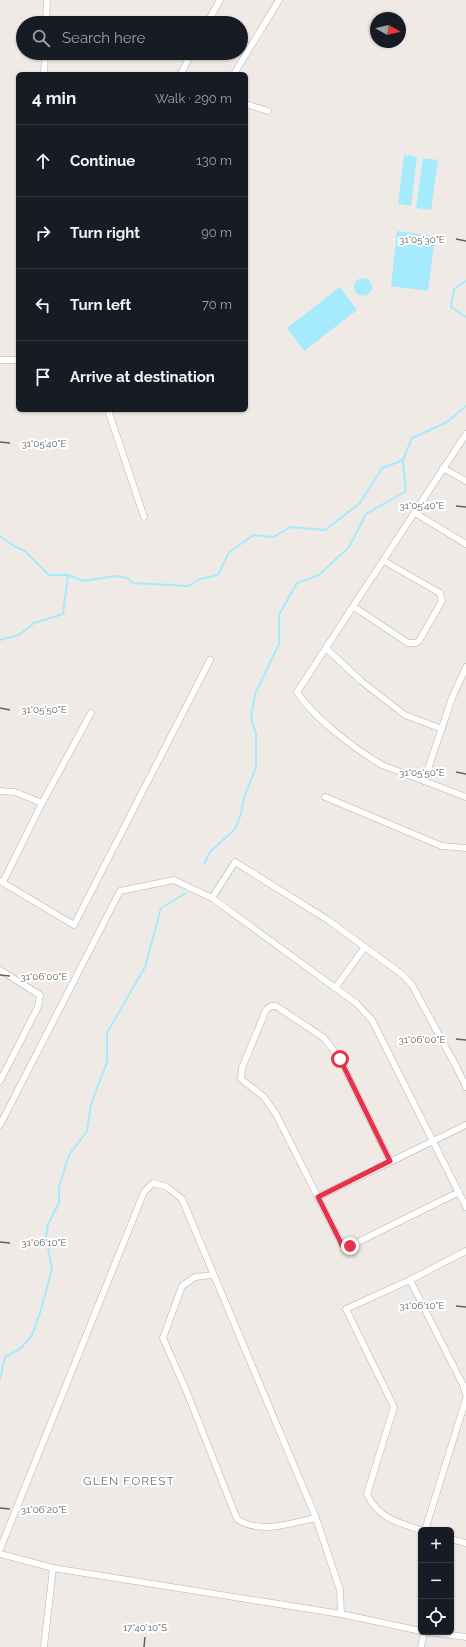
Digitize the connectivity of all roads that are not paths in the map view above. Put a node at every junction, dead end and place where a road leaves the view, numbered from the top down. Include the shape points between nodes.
1 (47, 0) edge
2 (220, 0) edge
3 (279, 0) edge
4 (46, 16) edge
5 (211, 16) edge
6 (248, 51) edge
7 (45, 60) edge
8 (188, 60) edge
9 (243, 60) edge
10 (44, 72) edge
11 (182, 72) edge
12 (235, 72) edge
13 (248, 105) edge
14 (268, 111) dead end
15 (0, 360) edge
16 (16, 360) edge
17 (109, 412) edge
18 (466, 434) edge
19 (443, 468) junction
20 (466, 481) edge
21 (416, 513) junction
22 (144, 517) dead end
23 (466, 544) edge
24 (384, 561) junction
25 (354, 607) junction
26 (327, 649) junction
27 (210, 660) dead end
28 (466, 667) edge
29 (91, 713) dead end
30 (442, 729) junction
31 (424, 781) junction
32 (0, 791) edge
33 (325, 797) dead end
34 (466, 797) edge
35 (42, 803) junction
36 (466, 848) edge
37 (1, 882) edge
38 (212, 898) junction
39 (365, 947) junction
40 (0, 970) edge
41 (334, 988) junction
42 (0, 1081) edge
43 (466, 1087) edge
44 (0, 1125) edge
45 (466, 1125) edge
46 (433, 1141) junction
47 (390, 1161) junction
48 (459, 1192) junction
49 (318, 1197) junction
50 (466, 1207) edge
51 (466, 1251) edge
52 (213, 1275) junction
53 (410, 1280) junction
54 (466, 1395) edge
55 (466, 1399) edge
56 (316, 1518) junction
57 (426, 1527) edge
58 (418, 1529) edge
59 (454, 1540) edge
60 (466, 1544) edge
61 (0, 1549) edge
62 (0, 1554) edge
63 (53, 1568) junction
64 (341, 1614) junction
65 (418, 1630) edge
66 (423, 1635) edge
67 (451, 1635) edge
68 (466, 1637) edge
69 (44, 1647) edge
70 (421, 1647) edge

1 - 4 street
2 - 5 street
3 - 6 street
7 - 10 street
8 - 11 street
9 - 12 street
13 - 14 street
15 - 16 street
17 - 22 street
18 - 19 street
19 - 20 street
19 - 21 street
21 - 23 street
21 - 24 street
24 - 25 street
24 - 25 street via 442,596 442,601 419,641 408,643
25 - 26 street
26 - 30 street via 361,681 405,715
26 - 31 street via 297,692 305,704 372,759
27 - 37 street via 74,926
28 - 30 street
29 - 35 street
30 - 31 street
31 - 34 street
32 - 35 street via 15,792
33 - 36 street via 442,846
35 - 37 street
38 - 39 street via 235,862 328,920
38 - 41 street
38 - 44 street via 174,880 120,892
39 - 41 street
39 - 43 street via 393,966 412,986
40 - 42 street via 40,996 38,1006
41 - 46 street via 356,1003 372,1020
45 - 46 street
46 - 47 street
46 - 48 street
47 - 49 street
47 - 49 street via 340,1059 330,1045 324,1038 276,1006 271,1006 264,1011 240,1076 242,1081 264,1097 276,1114
48 - 49 street via 350,1246 342,1245
48 - 50 street
51 - 53 street
52 - 56 street
52 - 56 street via 195,1277 182,1286 163,1338 237,1519 246,1524 266,1528
52 - 61 street via 182,1199 167,1187 153,1183 144,1192
53 - 54 street
53 - 58 street via 346,1309 394,1407 367,1494 373,1505 388,1519
55 - 57 street
56 - 64 street via 340,1590
59 - 60 street
62 - 63 street
63 - 64 street
63 - 69 street
64 - 65 street
66 - 70 street
67 - 68 street

